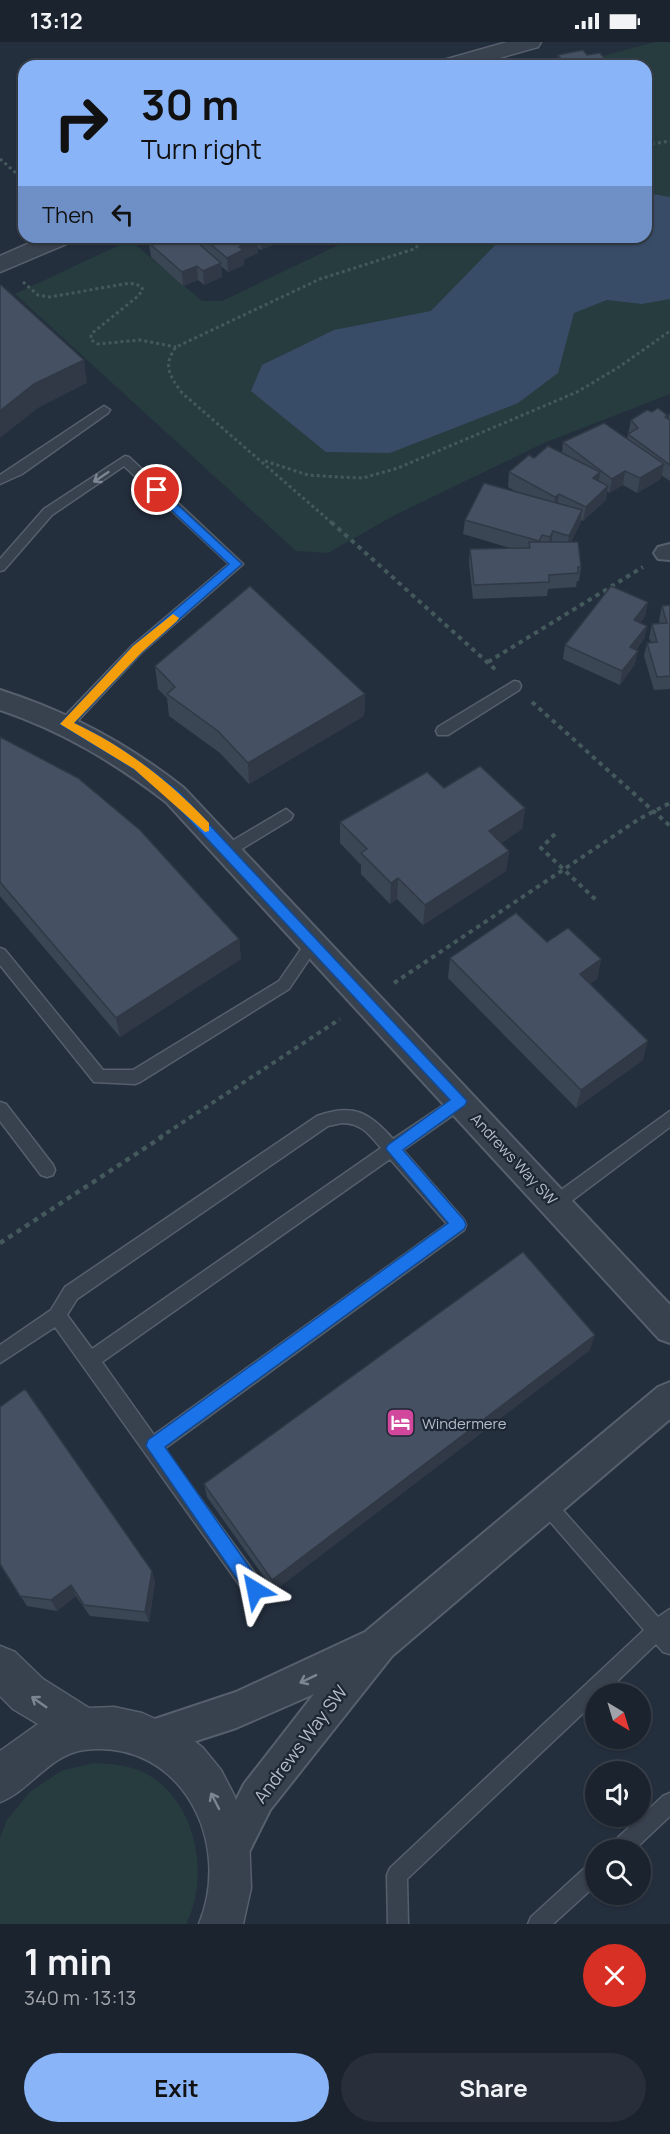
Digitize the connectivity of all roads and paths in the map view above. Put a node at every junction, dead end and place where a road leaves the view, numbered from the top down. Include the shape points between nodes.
1 (530, 42) edge
2 (468, 60) edge
3 (670, 141) edge
4 (652, 144) edge
5 (0, 159) edge
6 (18, 175) edge
7 (50, 243) edge
8 (421, 243) edge
9 (5, 263) edge
10 (670, 331) edge
11 (176, 347) junction
12 (104, 410) dead end
13 (262, 460) junction
14 (0, 480) edge
15 (668, 553) edge
16 (0, 567) edge
17 (488, 662) junction
18 (514, 686) junction
19 (0, 700) edge
20 (66, 724) junction
21 (443, 731) dead end
22 (670, 803) edge
23 (655, 813) junction
24 (286, 815) dead end
25 (670, 826) edge
26 (555, 834) dead end
27 (227, 851) junction
28 (564, 869) junction
29 (596, 900) dead end
30 (313, 944) junction
31 (0, 954) edge
32 (367, 1001) junction
33 (460, 1101) junction
34 (0, 1109) edge
35 (670, 1118) edge
36 (393, 1149) junction
37 (47, 1170) dead end
38 (556, 1203) junction
39 (0, 1243) edge
40 (57, 1316) junction
41 (670, 1328) edge
42 (0, 1354) edge
43 (90, 1360) junction
44 (670, 1398) edge
45 (154, 1446) junction
46 (546, 1504) junction
47 (255, 1590) dead end
48 (663, 1624) edge
49 (379, 1643) junction
50 (670, 1645) edge
51 (0, 1667) edge
52 (84, 1730) junction
53 (153, 1737) junction
54 (0, 1781) edge
55 (670, 1803) edge
56 (631, 1839) edge
57 (230, 1851) junction
58 (585, 1881) edge
59 (223, 1922) edge
60 (398, 1924) edge
61 (538, 1924) edge

1 - 2 street
3 - 4 path
5 - 6 path
7 - 9 street
8 - 11 path via 414,249 320,279
9 - 11 path via 38,295 63,297 130,283 141,286 143,290 134,302 99,326 91,340 98,345 140,340
10 - 13 path via 620,368 577,392 398,468 363,478 338,477 308,475
11 - 13 path via 167,367 173,383
12 - 14 lane
13 - 17 path
15 - 17 path
20 -> 16 lane via 137,649 237,564 125,460 48,512
17 - 18 path
18 - 21 lane
18 - 23 path
19 - 20 street, Andrews Way SW
20 - 27 street, Andrews Way SW via 139,766 175,795
22 - 23 path
23 - 25 path
23 - 28 path via 639,819
24 - 27 lane
26 - 28 path via 541,848
27 - 30 street, Andrews Way SW
28 - 29 path
28 - 32 path
30 - 31 lane via 284,985 135,1077 99,1077
30 - 32 street, Andrews Way SW
32 - 33 street, Andrews Way SW
32 - 39 path
33 - 36 lane
33 - 38 street, Andrews Way SW
34 - 37 lane
35 - 38 lane
36 - 40 lane via 371,1125 356,1116 340,1115 323,1121 71,1293
36 - 43 lane
36 - 45 lane via 458,1225
38 - 41 street, Andrews Way SW
40 - 42 lane
40 - 43 lane
43 - 45 lane
44 - 46 street, Andrews Way SW
45 - 47 lane
46 - 48 lane
46 - 49 street, Andrews Way SW
48 - 50 lane
48 - 60 lane via 397,1875
49 -> 53 street, Andrews Way SW via 218,1718
49 - 57 street, Andrews Way SW via 257,1797
52 -> 51 street via 28,1694
52 - 53 street via 119,1728
52 - 54 street via 50,1741 19,1760
57 -> 53 street via 222,1814 205,1781 182,1755
55 - 56 lane
57 - 59 street via 230,1885
58 - 61 lane

